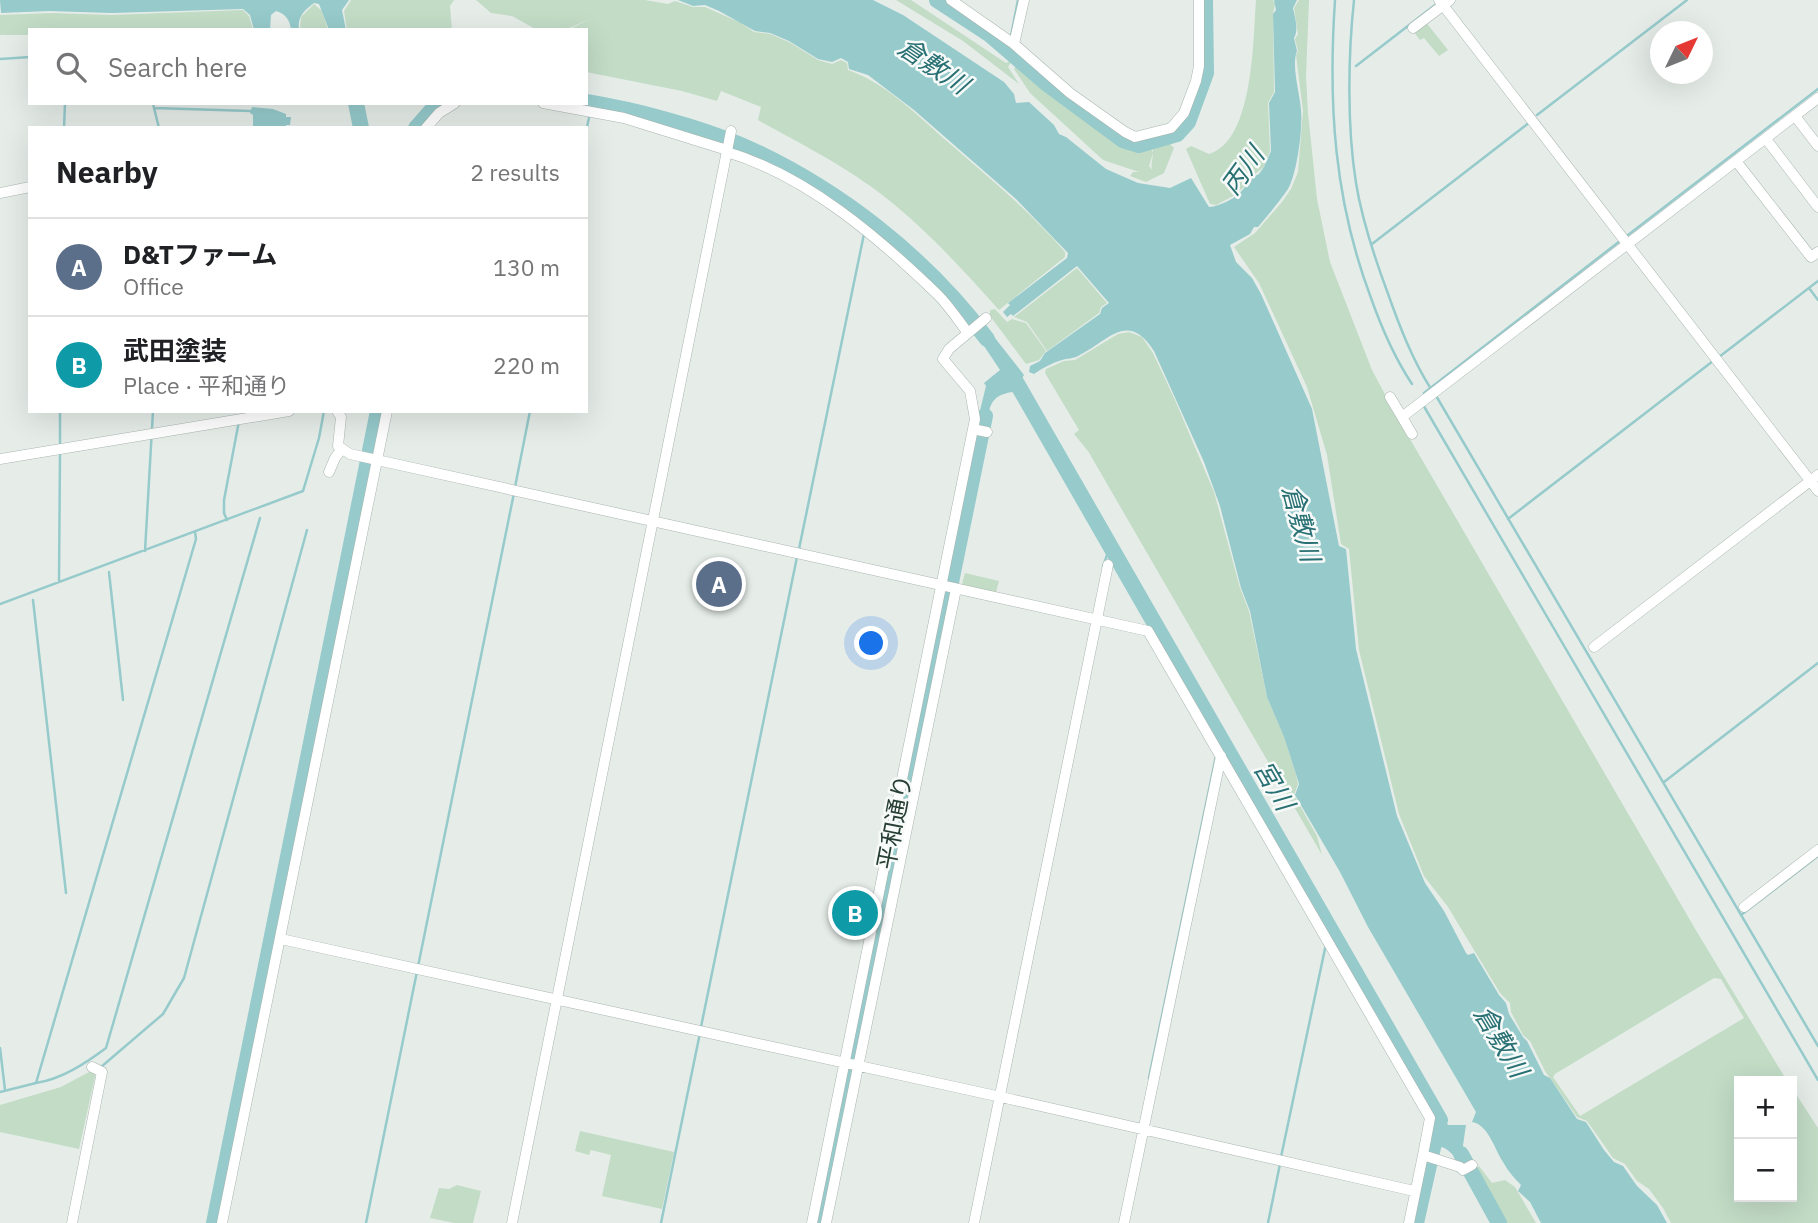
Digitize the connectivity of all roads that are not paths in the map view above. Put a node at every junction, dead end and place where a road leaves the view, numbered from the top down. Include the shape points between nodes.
1 (951, 0) edge
2 (1024, 0) edge
3 (1199, 0) edge
4 (1444, 2) edge
5 (1413, 28) dead end
6 (1014, 44) junction
7 (1818, 99) edge
8 (452, 105) edge
9 (555, 105) edge
10 (1795, 116) junction
11 (428, 126) edge
12 (731, 132) dead end
13 (1766, 139) junction
14 (1818, 146) edge
15 (728, 151) junction
16 (1736, 162) junction
17 (28, 187) edge
18 (0, 193) edge
19 (1818, 207) edge
20 (1628, 244) junction
21 (1818, 252) edge
22 (984, 320) dead end
23 (970, 331) junction
24 (1390, 397) dead end
25 (278, 413) edge
26 (338, 413) edge
27 (386, 413) edge
28 (1402, 418) junction
29 (1412, 434) dead end
30 (341, 450) junction
31 (0, 459) edge
32 (372, 459) junction
33 (329, 472) dead end
34 (1814, 478) edge
35 (1818, 491) edge
36 (656, 522) junction
37 (1108, 565) dead end
38 (948, 587) junction
39 (1093, 619) junction
40 (1594, 647) dead end
41 (1219, 753) junction
42 (1818, 850) edge
43 (1744, 907) dead end
44 (281, 939) junction
45 (559, 1001) junction
46 (852, 1066) junction
47 (97, 1070) dead end
48 (997, 1097) junction
49 (1141, 1130) junction
50 (1427, 1156) junction
51 (1469, 1166) dead end
52 (1414, 1191) junction
53 (72, 1223) edge
54 (222, 1223) edge
55 (512, 1223) edge
56 (811, 1223) edge
57 (826, 1223) edge
58 (974, 1223) edge
59 (1124, 1223) edge
60 (1409, 1223) edge

1 - 6 street
2 - 6 street
3 - 6 street via 1199,66 1184,113 1171,128 1146,136 1125,132
4 - 5 street
4 - 20 street
7 - 10 street
8 - 11 street
9 - 15 street via 624,118
10 - 13 street
10 - 14 street
12 - 15 street
13 - 16 street
13 - 19 street
15 - 23 street via 801,187 864,231 936,294
15 - 36 street
16 - 20 street
16 - 21 street via 1811,257
17 - 18 street
20 - 28 street
20 - 34 street
22 - 23 street
23 - 38 street via 943,359 972,396 981,431
24 - 28 street
25 - 31 street
26 - 30 street
27 - 32 street
28 - 29 street
30 - 32 street
30 - 33 street
32 - 36 street
32 - 44 street
34 - 35 street
34 - 40 street
36 - 38 street
36 - 45 street
37 - 39 street
38 - 39 street
38 - 46 street, 平和通り
38 - 46 street
39 - 41 street via 1148,631
39 - 48 street
41 - 49 street
41 - 50 street via 1430,1118
42 - 43 street
44 - 45 street
44 - 54 street
45 - 46 street
45 - 55 street
46 - 48 street
46 - 56 street, 平和通り
46 - 57 street
47 - 53 street via 102,1072
48 - 49 street
48 - 58 street
49 - 52 street
49 - 59 street
50 - 51 street via 1463,1170
50 - 52 street
52 - 60 street

